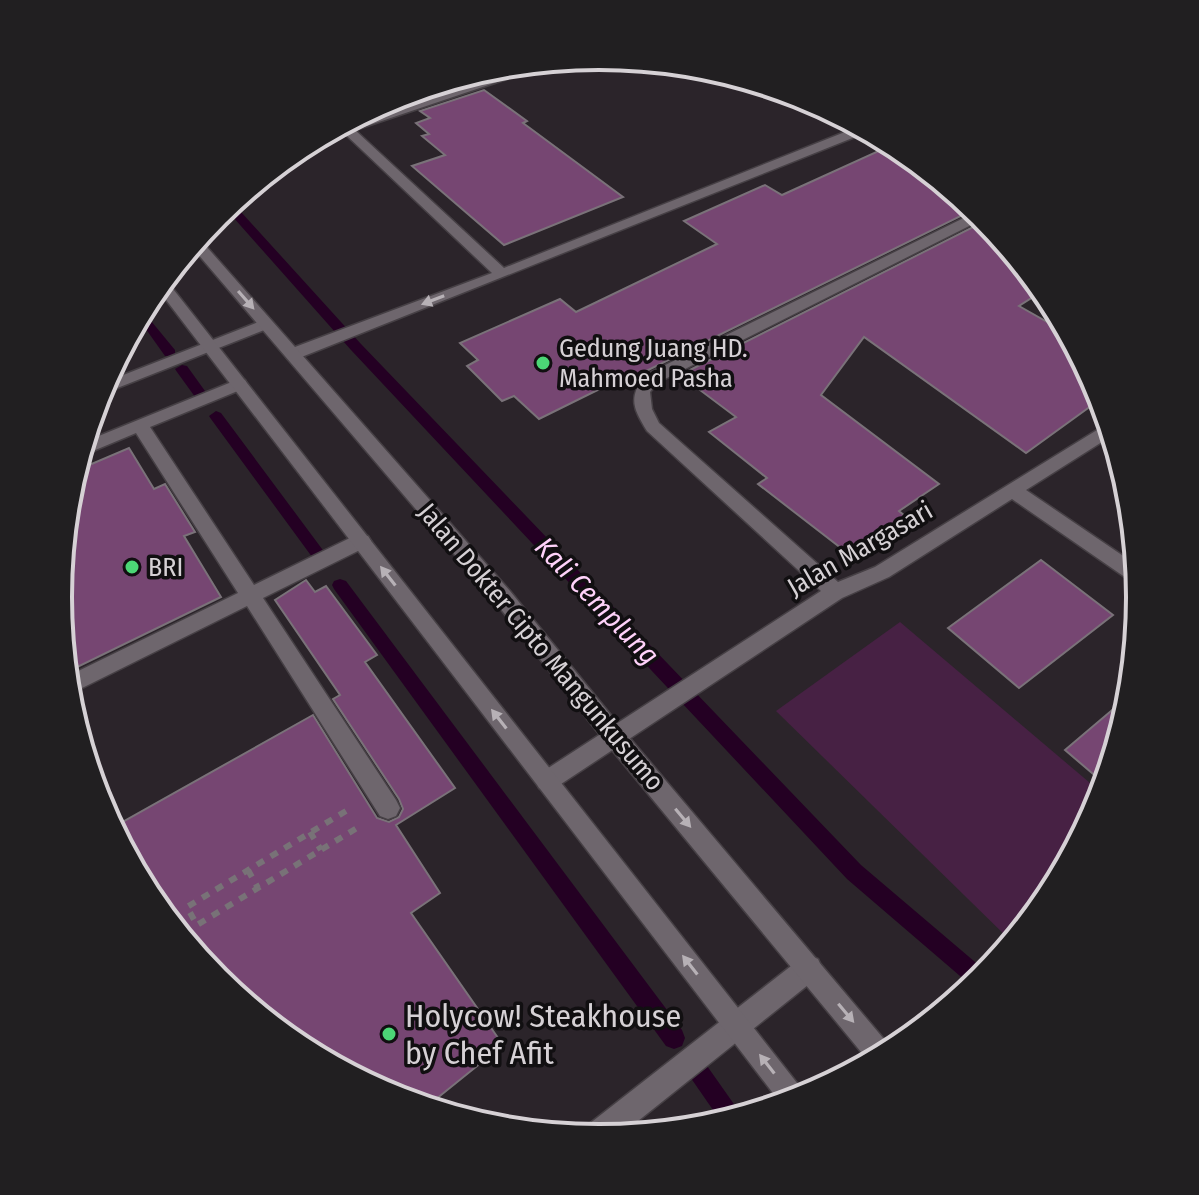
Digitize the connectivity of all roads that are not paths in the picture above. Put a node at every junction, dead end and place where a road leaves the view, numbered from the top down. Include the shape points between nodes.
1 (471, 86) edge
2 (392, 112) edge
3 (351, 133) edge
4 (851, 134) edge
5 (968, 221) edge
6 (203, 250) edge
7 (502, 274) junction
8 (169, 293) edge
9 (266, 324) junction
10 (211, 348) junction
11 (293, 354) junction
12 (117, 384) edge
13 (239, 384) junction
14 (140, 425) junction
15 (1101, 434) edge
16 (95, 444) edge
17 (1012, 490) junction
18 (361, 541) junction
19 (1126, 568) edge
20 (835, 592) junction
21 (251, 595) junction
22 (79, 680) edge
23 (615, 737) junction
24 (547, 781) junction
25 (383, 800) road end
26 (809, 968) junction
27 (738, 1026) junction
28 (875, 1047) edge
29 (788, 1090) edge
30 (611, 1125) edge

1 - 2 street
3 - 7 street
4 - 7 street
5 - 20 street via 651,379 642,391 643,409 653,427
6 -> 9 street, Jalan Dokter Cipto Mangunkusumo
7 -> 11 street
8 - 10 street
9 - 10 street
9 - 11 street, Jalan Dokter Cipto Mangunkusumo
10 - 12 street
10 - 13 street
11 - 23 street, Jalan Dokter Cipto Mangunkusumo via 503,597
13 - 14 street
13 - 18 street
14 - 16 street
14 - 21 street
15 - 17 street, Jalan Margasari
17 - 19 street
17 - 20 street, Jalan Margasari via 882,572
18 - 21 street
24 -> 18 street
20 - 23 street, Jalan Margasari
21 - 22 street
21 - 25 street
23 - 24 street, Jalan Margasari
23 -> 26 street, Jalan Dokter Cipto Mangunkusumo
27 -> 24 street
26 - 27 street
26 -> 28 street, Jalan Dokter Cipto Mangunkusumo
29 -> 27 street
27 - 30 street

